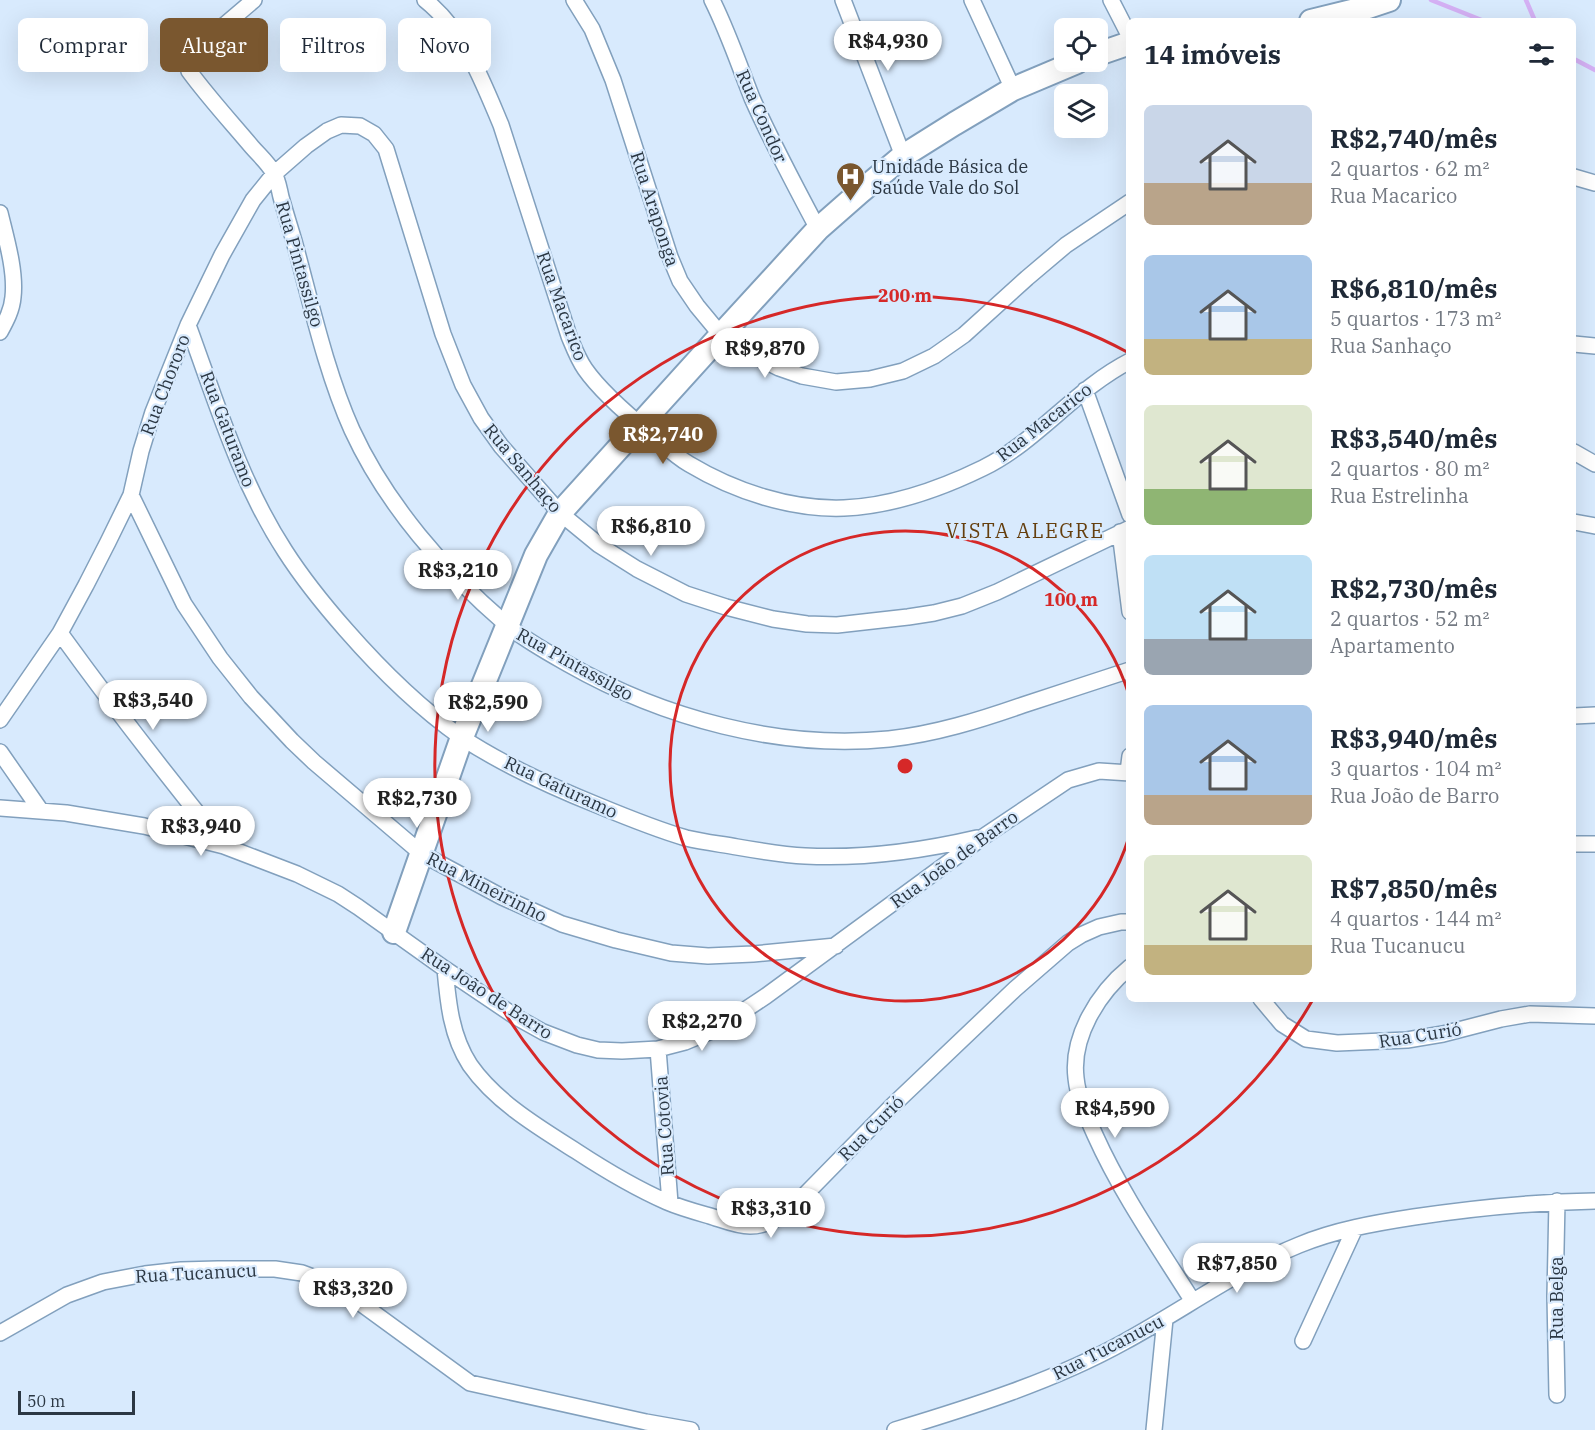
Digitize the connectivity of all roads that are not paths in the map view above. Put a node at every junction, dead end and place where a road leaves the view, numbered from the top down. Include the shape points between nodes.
1 (254, 0) edge
2 (425, 0) edge
3 (574, 0) edge
4 (712, 0) edge
5 (843, 0) edge
6 (972, 0) edge
7 (1111, 0) edge
8 (1389, 0) edge
9 (1323, 18) edge
10 (1126, 30) edge
11 (1126, 44) edge
12 (1108, 51) edge
13 (1054, 72) edge
14 (1013, 89) junction
15 (386, 149) joint
16 (903, 156) junction
17 (274, 174) junction
18 (1576, 178) edge
19 (1595, 183) edge
20 (1126, 205) edge
21 (0, 213) edge
22 (818, 229) junction
23 (188, 325) junction
24 (0, 332) edge
25 (721, 335) junction
26 (1576, 344) edge
27 (1595, 346) edge
28 (1126, 363) edge
29 (1085, 390) junction
30 (640, 425) junction
31 (1576, 453) edge
32 (1595, 464) edge
33 (131, 495) junction
34 (1126, 504) edge
35 (560, 513) junction
36 (1576, 522) edge
37 (1595, 525) edge
38 (1125, 530) edge
39 (1126, 546) edge
40 (508, 626) junction
41 (60, 633) junction
42 (1126, 671) edge
43 (1595, 715) edge
44 (1576, 716) edge
45 (0, 720) edge
46 (462, 737) junction
47 (0, 752) edge
48 (1126, 773) edge
49 (0, 808) edge
50 (41, 811) junction
51 (983, 837) junction
52 (1576, 844) edge
53 (1595, 844) edge
54 (224, 846) junction
55 (422, 854) junction
56 (1126, 922) edge
57 (394, 932) junction
58 (836, 946) junction
59 (445, 969) junction
60 (1126, 972) edge
61 (1264, 1002) edge
62 (1595, 1016) edge
63 (658, 1049) junction
64 (1557, 1201) junction
65 (1595, 1201) edge
66 (670, 1203) junction
67 (1355, 1228) junction
68 (1192, 1300) junction
69 (1165, 1319) junction
70 (0, 1333) edge
71 (1303, 1341) dead end
72 (1557, 1395) dead end
73 (691, 1430) edge
74 (895, 1430) edge
75 (1154, 1430) edge

1 - 17 street, Rua Pintassilgo via 194,51 188,63 195,79
2 - 30 street, Rua Macarico via 458,36 501,125 576,354 593,378
3 - 25 street, Rua Araponga via 592,29 614,80 680,281
4 - 22 street, Rua Condor via 775,148
5 - 16 street
6 - 14 street
7 - 10 street
8 - 9 street
11 - 12 street
13 - 14 street
14 - 16 street
15 - 17 street, Rua Chororo via 374,134 360,126 341,125 306,146
15 - 35 street, Rua Sanhaço via 443,334 463,385 501,446
16 - 22 street
17 - 23 street, Rua Chororo via 240,222
17 - 40 street, Rua Pintassilgo via 353,431 384,488 427,547
18 - 19 street
20 - 25 street, Rua Araponga via 1066,245 964,334 934,356 903,371 836,382 802,376 748,353
21 - 24 street via 13,297
22 - 25 street
23 - 33 street, Rua Chororo via 153,412
23 - 46 street, Rua Gaturamo via 247,481 304,579 388,676
25 - 30 street
26 - 27 street
28 - 29 street, Rua Macarico
29 - 30 street, Rua Macarico via 1025,441 985,467 906,498 844,508 791,503 712,477 686,463
29 - 34 street
30 - 35 street
31 - 32 street
33 - 41 street, Rua Chororo
33 - 55 street, Rua Mineirinho via 184,604 251,697 306,755
35 - 38 street, Rua Sanhaço via 599,545 686,594 773,619 837,625 908,618 962,606
35 - 40 street via 536,555
36 - 37 street
38 - 39 street
40 - 42 street, Rua Pintassilgo via 592,678 639,700 687,717 795,739 854,741 929,732
40 - 46 street
41 - 45 street, Rua Chororo
41 - 54 street
43 - 44 street
46 - 51 street, Rua Gaturamo via 529,776 635,821 714,843 804,856 833,856 899,852
46 - 55 street
47 - 50 street
48 - 51 street, Rua João de Barro via 1099,771 1068,780
49 - 50 street, Rua João de Barro
50 - 54 street, Rua João de Barro via 121,822
51 - 58 street, Rua João de Barro
52 - 53 street
54 - 57 street, Rua João de Barro via 317,883
55 - 57 street
55 - 58 street, Rua Mineirinho via 562,924 671,953 708,956
56 - 66 street, Rua Curió via 1099,927 1068,944 775,1220 748,1226
57 - 59 street, Rua João de Barro
58 - 63 street, Rua João de Barro via 730,1020 685,1042
59 - 63 street, Rua João de Barro via 516,1017 560,1040 597,1050
59 - 66 street, Rua Curió via 454,1031 460,1048 481,1079 550,1134 608,1172
60 - 68 street via 1085,1022 1076,1048 1076,1078 1084,1110 1105,1157
61 - 62 street, Rua Curió via 1282,1024 1306,1039 1337,1043 1407,1040 1530,1014
63 - 66 street, Rua Cotovia
64 - 65 street, Rua Tucanucu
64 - 67 street, Rua Tucanucu via 1444,1212
64 - 72 street, Rua Belga
67 - 68 street, Rua Tucanucu via 1263,1260
67 - 71 street
68 - 69 street, Rua Tucanucu
69 - 74 street, Rua Tucanucu via 1124,1343 1044,1379
69 - 75 street
70 - 73 street, Rua Tucanucu via 67,1295 103,1282 181,1270 275,1269 330,1283 470,1383

